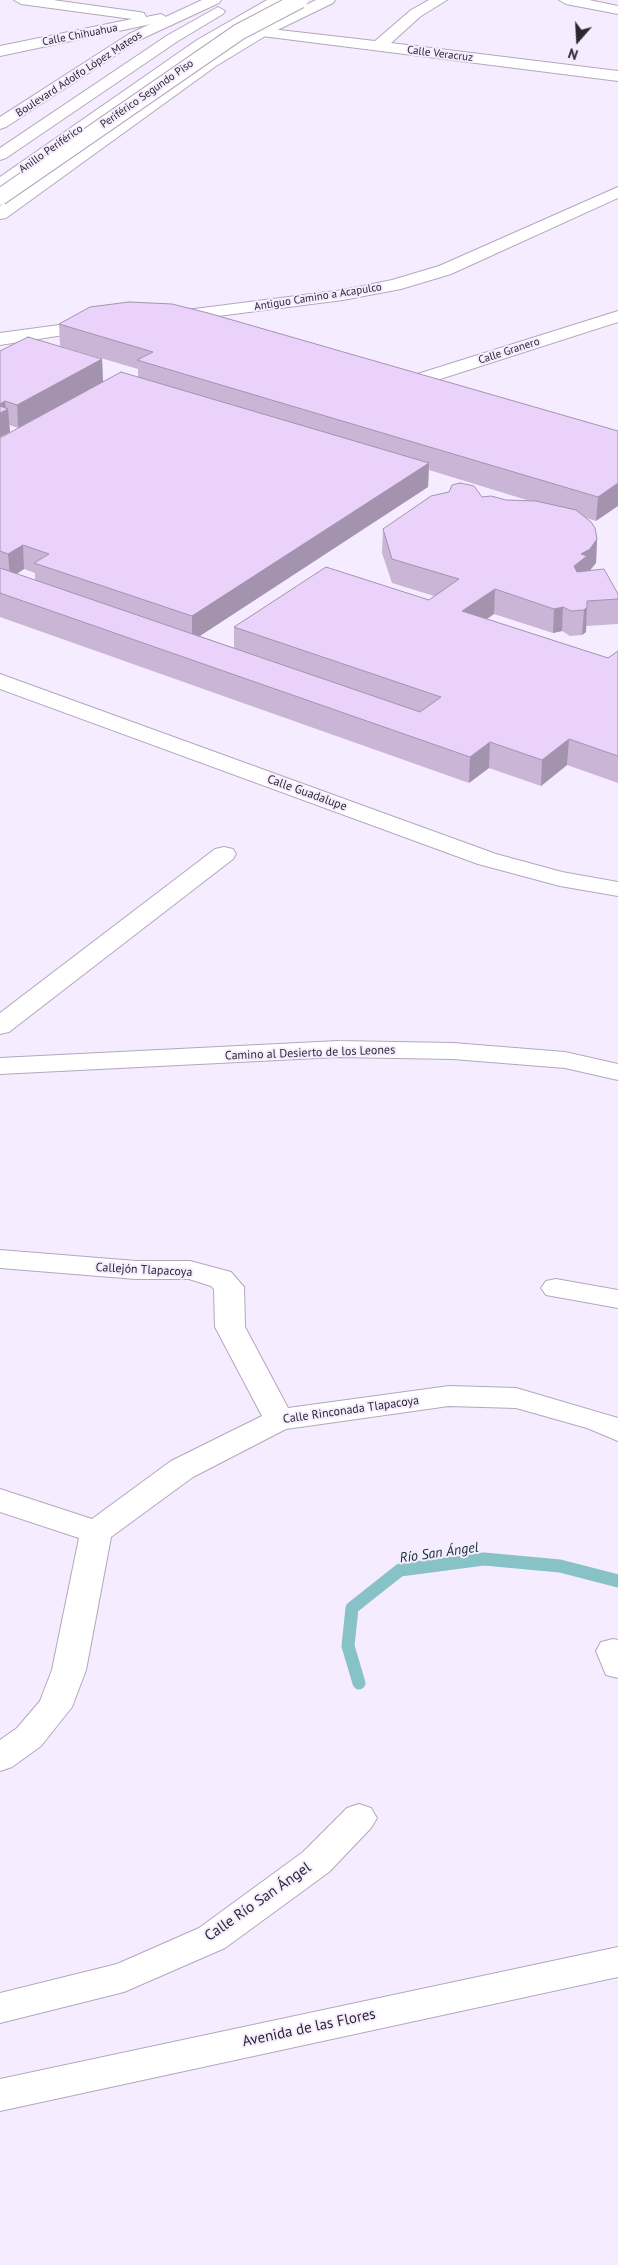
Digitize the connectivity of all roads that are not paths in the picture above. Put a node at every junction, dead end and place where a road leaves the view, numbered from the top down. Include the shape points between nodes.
1 (21, 0) edge
2 (199, 0) edge
3 (214, 0) edge
4 (278, 0) edge
5 (300, 0) edge
6 (328, 0) edge
7 (440, 0) edge
8 (566, 0) edge
9 (585, 0) edge
10 (231, 2) edge
11 (618, 7) edge
12 (618, 10) edge
13 (161, 18) junction
14 (262, 32) junction
15 (134, 37) junction
16 (379, 46) junction
17 (0, 51) edge
18 (618, 76) edge
19 (0, 124) edge
20 (0, 134) edge
21 (0, 155) edge
22 (0, 185) edge
23 (616, 194) edge
24 (0, 197) edge
25 (0, 214) edge
26 (198, 314) junction
27 (618, 316) edge
28 (110, 324) edge
29 (245, 328) edge
30 (213, 331) edge
31 (0, 339) edge
32 (391, 379) edge
33 (424, 387) junction
34 (449, 387) edge
35 (0, 681) edge
36 (224, 854) dead end
37 (618, 889) edge
38 (0, 1026) edge
39 (0, 1066) edge
40 (618, 1072) edge
41 (0, 1259) edge
42 (556, 1288) dead end
43 (618, 1299) edge
44 (279, 1420) junction
45 (618, 1431) edge
46 (0, 1500) edge
47 (96, 1532) junction
48 (0, 1758) edge
49 (359, 1818) dead end
50 (618, 1962) edge
51 (0, 2008) edge
52 (0, 2095) edge

1 - 13 main road
2 - 13 main road
3 - 15 main road, Boulevard Adolfo López Mateos
4 - 22 main road, Anillo Periférico via 202,43
5 - 24 main road, Periférico Segundo Piso, bridge via 232,36
6 - 14 main road
7 - 16 main road via 416,14
8 - 12 main road
9 - 11 main road
10 - 20 main road
10 - 21 main road, Anillo Periférico
13 - 15 main road
13 - 17 main road, Calle Chihuahua
14 - 16 main road, Calle Veracruz
14 - 25 main road via 211,63
15 - 19 main road, Boulevard Adolfo López Mateos
16 - 18 main road, Calle Veracruz
23 - 26 main road, Antiguo Camino a Acapulco via 453,266 395,285
26 - 29 main road
26 - 30 main road, Antiguo Camino a Acapulco via 162,318
27 - 33 main road, Calle Granero
28 - 31 main road
32 - 33 main road
33 - 34 main road
35 - 37 main road, Calle Guadalupe via 487,859 560,879
36 - 38 main road
39 - 40 main road, Camino al Desierto de los Leones via 338,1049 453,1051 565,1060
41 - 44 main road, Callejón Tlapacoya via 136,1270 190,1270 221,1279 229,1288 230,1327
42 - 43 main road
44 - 45 main road, Calle Rinconada Tlapacoya via 449,1396 516,1398 598,1421
44 - 47 main road, Calle Rinconada Tlapacoya via 182,1469
46 - 47 main road
47 - 48 main road via 69,1670 55,1707 29,1737
49 - 51 main road, Calle Río San Ángel via 316,1862 212,1938 124,1977
50 - 52 main road, Avenida de las Flores

